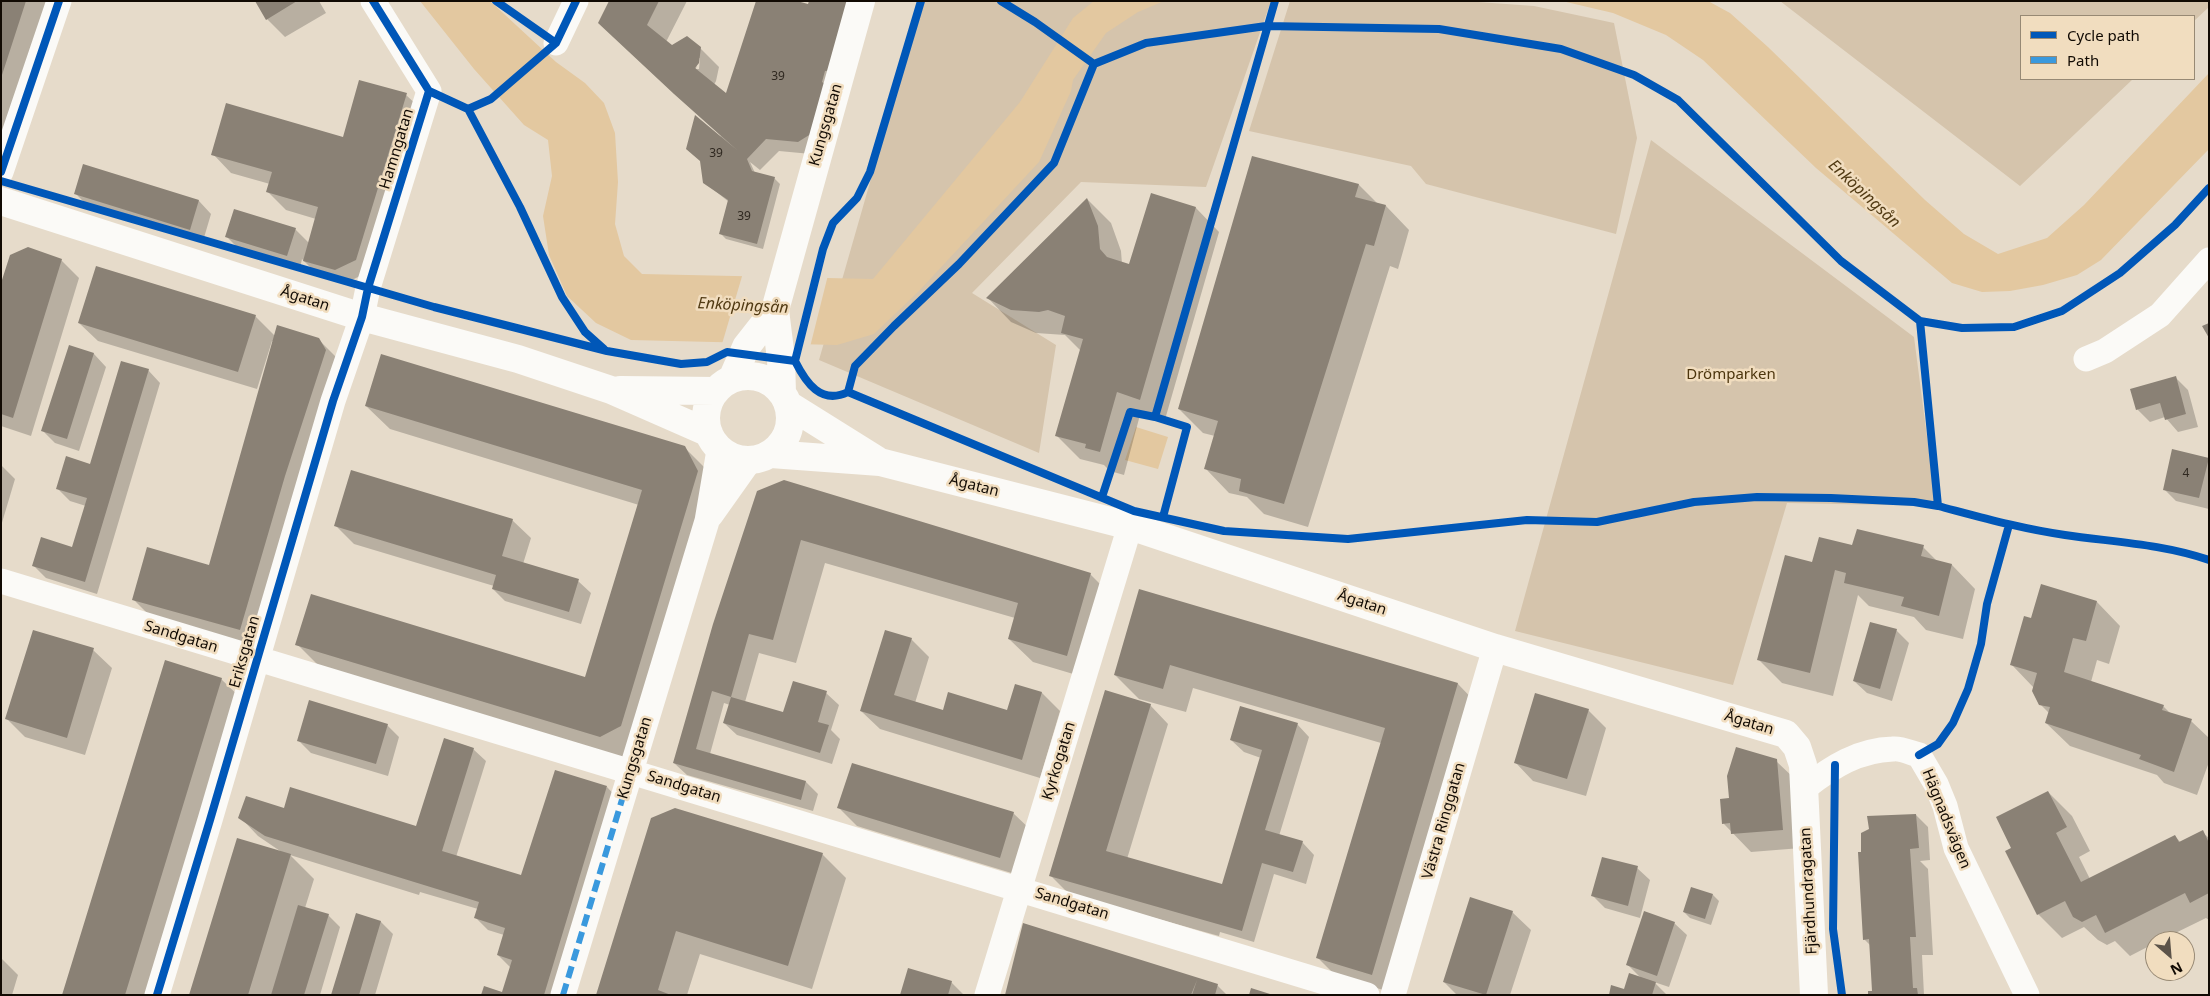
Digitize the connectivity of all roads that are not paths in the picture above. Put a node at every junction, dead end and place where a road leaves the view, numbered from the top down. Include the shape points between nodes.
1 (59, 1) edge
2 (373, 1) edge
3 (576, 1) edge
4 (861, 1) edge
5 (556, 43) dead end
6 (1, 172) edge
7 (1, 201) edge
8 (2209, 260) edge
9 (775, 310) junction
10 (362, 317) junction
11 (2086, 359) dead end
12 (724, 385) junction
13 (611, 390) junction
14 (785, 399) junction
15 (714, 441) junction
16 (761, 457) junction
17 (880, 462) junction
18 (707, 521) junction
19 (1130, 526) junction
20 (1, 581) edge
21 (1495, 648) junction
22 (257, 660) junction
23 (630, 770) junction
24 (1806, 787) junction
25 (1021, 888) junction
26 (157, 995) edge
27 (563, 995) edge
28 (987, 995) edge
29 (1367, 995) edge
30 (1393, 995) edge
31 (1814, 995) edge
32 (2027, 995) edge

1 - 6 street
2 - 10 street, Hamngatan via 429,91
3 - 5 street
4 - 9 street, Kungsgatan
7 - 10 street, Ågatan
8 - 11 street via 2160,315 2105,351
9 - 12 street via 746,346
9 - 14 street
10 - 13 street, Ågatan via 518,359
10 - 22 street, Eriksgatan via 333,401
12 - 13 street, Ågatan
12 - 14 street, Ågatan via 745,376 759,378 772,383
12 - 15 street via 711,398 706,411 706,425
13 - 15 street, Ågatan
14 - 16 street via 791,419 788,433 781,445
14 - 17 street, Ågatan
15 - 16 street, Ågatan via 731,457
15 - 18 street, Kungsgatan
16 - 17 street, Ågatan
16 - 18 street, Kungsgatan
17 - 19 street, Ågatan
18 - 23 street, Kungsgatan
19 - 21 street, Ågatan
19 - 25 street, Kyrkogatan
20 - 22 street, Sandgatan
21 - 24 street, Ågatan via 1786,734 1797,746
21 - 30 street, Västra Ringgatan
22 - 23 street, Sandgatan
22 - 26 street, Eriksgatan
23 - 25 street, Sandgatan
23 - 27 street, Kungsgatan
24 - 31 street, Fjärdhundragatan
24 - 32 street, Hägnadsvägen via 1835,765 1863,753 1894,748 1919,755 1939,792 1956,848
25 - 28 street, Kyrkogatan
25 - 29 street, Sandgatan

